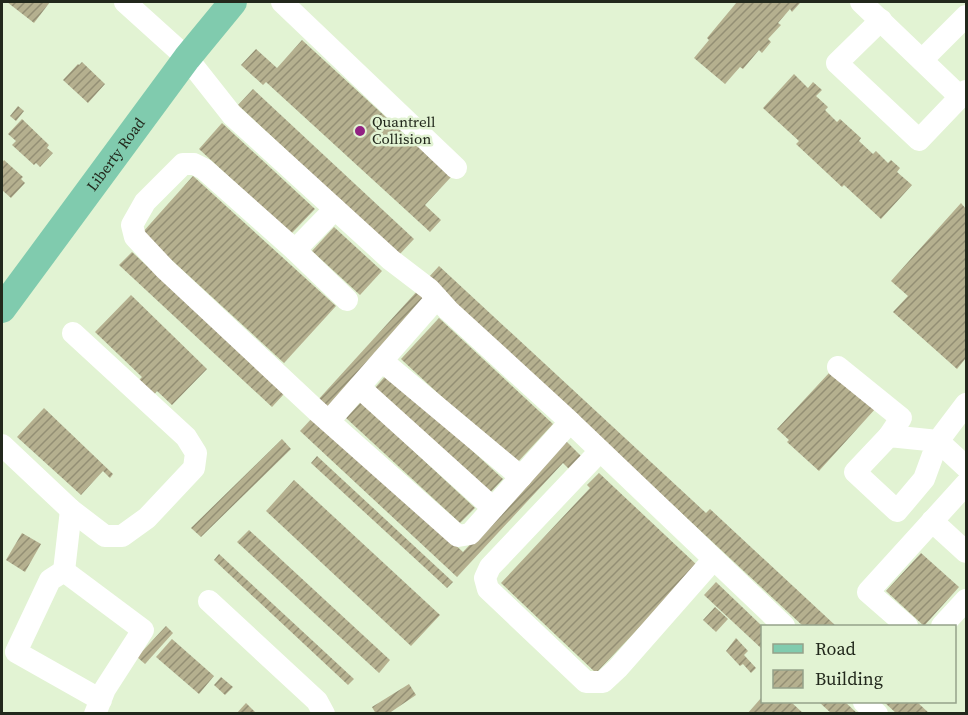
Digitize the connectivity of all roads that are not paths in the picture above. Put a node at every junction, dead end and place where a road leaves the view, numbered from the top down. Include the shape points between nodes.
1 (125, 2) edge
2 (233, 2) edge
3 (282, 2) edge
4 (861, 2) edge
5 (966, 16) edge
6 (880, 20) junction
7 (187, 58) junction
8 (922, 60) junction
9 (964, 93) edge
10 (456, 168) dead end
11 (335, 209) junction
12 (295, 250) junction
13 (437, 298) junction
14 (347, 300) dead end
15 (2, 309) edge
16 (73, 333) dead end
17 (382, 361) junction
18 (838, 367) dead end
19 (359, 387) junction
20 (966, 404) edge
21 (329, 421) junction
22 (570, 422) junction
23 (889, 436) junction
24 (938, 441) junction
25 (2, 446) edge
26 (600, 451) junction
27 (966, 470) edge
28 (521, 477) junction
29 (493, 508) junction
30 (71, 510) junction
31 (932, 521) junction
32 (966, 552) edge
33 (714, 560) junction
34 (64, 571) junction
35 (966, 600) edge
36 (209, 601) dead end
37 (782, 625) edge
38 (906, 625) edge
39 (944, 625) edge
40 (865, 703) edge
41 (98, 707) edge
42 (324, 714) edge
43 (877, 714) edge

1 - 7 street
2 - 7 main road, Liberty Road
3 - 10 street
4 - 6 street
5 - 8 street
6 - 8 street
6 - 9 street via 837,63 919,140
7 - 11 street via 232,115
7 - 15 main road, Liberty Road
8 - 9 street
11 - 12 street
11 - 13 street
12 - 14 street
12 - 21 street via 194,164 183,164 145,202 132,225 135,237 165,269
13 - 17 street
13 - 22 street
16 - 30 street via 186,437 196,453 194,468 147,518 122,536 105,536
17 - 19 street
17 - 28 street
18 - 23 street via 901,418
19 - 21 street
19 - 29 street
20 - 24 street
21 - 29 street via 458,536 470,534
22 - 26 street
22 - 28 street
23 - 24 street
23 - 24 street via 855,472 897,510 924,479
24 - 27 street
25 - 30 street
26 - 33 street
26 - 33 street via 490,567 485,578 488,589 586,682 603,682
27 - 31 street
28 - 29 street
30 - 34 street
31 - 32 street
31 - 38 street via 868,592
33 - 37 street
34 - 41 street via 143,630
34 - 41 street via 51,580 16,652
35 - 39 street
36 - 42 street
40 - 43 street

